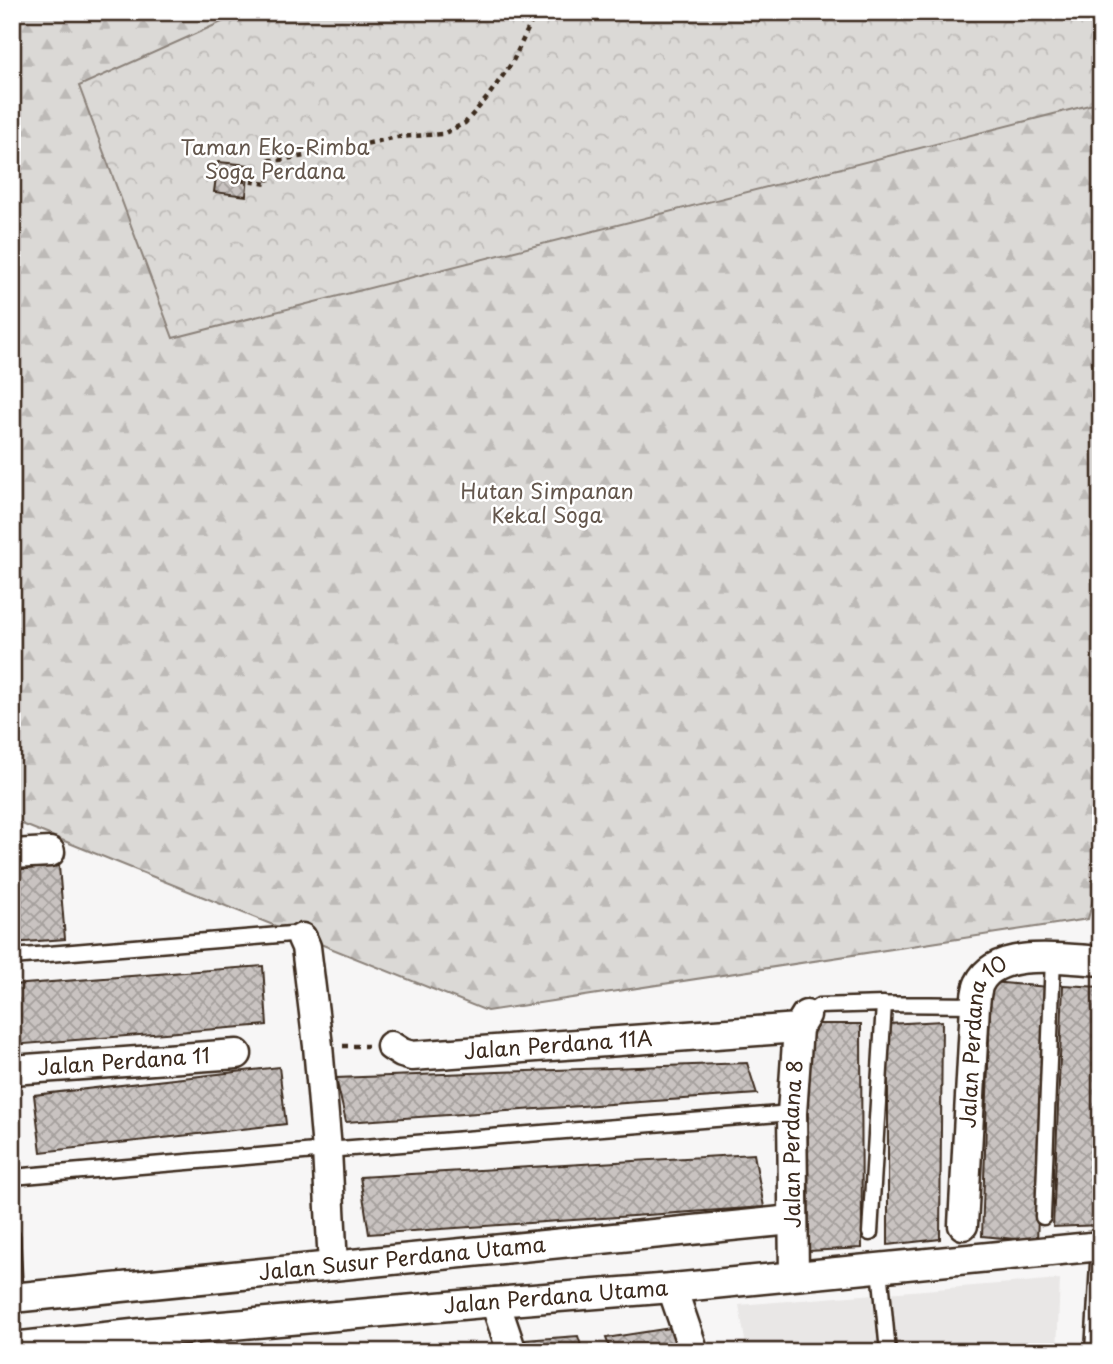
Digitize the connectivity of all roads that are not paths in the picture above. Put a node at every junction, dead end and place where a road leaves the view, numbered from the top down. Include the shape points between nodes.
1 (50, 852) dead end
2 (12, 854) edge
3 (302, 938) joint
4 (12, 957) edge
5 (1053, 958) junction
6 (1101, 961) edge
7 (884, 1004) junction
8 (975, 1006) junction
9 (802, 1021) junction
10 (391, 1046) road end
11 (237, 1054) dead end
12 (12, 1070) edge
13 (792, 1113) junction
14 (327, 1150) junction
15 (12, 1177) edge
16 (1044, 1217) dead end
17 (792, 1220) junction
18 (963, 1225) dead end
19 (870, 1233) dead end
20 (12, 1236) edge
21 (1100, 1246) edge
22 (333, 1266) junction
23 (880, 1268) junction
24 (794, 1275) junction
25 (672, 1288) junction
26 (14, 1298) edge
27 (495, 1302) junction
28 (146, 1342) edge
29 (12, 1347) edge
30 (46, 1348) edge
31 (512, 1352) edge
32 (694, 1352) edge
33 (888, 1352) edge
34 (1093, 1352) edge

1 - 2 street
3 - 4 lane via 291,934
3 - 14 street
5 - 6 street, Jalan Perdana 10
5 - 8 street, Jalan Perdana 10 via 1013,959 990,968 978,985
5 - 16 lane
7 - 8 lane
7 - 9 lane via 819,1006
7 - 19 lane
8 - 18 street, Jalan Perdana 10
9 - 10 street, Jalan Perdana 11A via 412,1056
9 - 13 street, Jalan Perdana 8
11 - 12 street, Jalan Perdana 11
13 - 14 lane
13 - 17 street, Jalan Perdana 8
14 - 15 lane
14 - 22 street
17 - 22 street, Jalan Susur Perdana Utama
17 - 24 street, Jalan Perdana 8
20 - 26 lane
21 - 23 street, Jalan Perdana Utama
21 - 34 lane
22 - 26 street, Jalan Susur Perdana Utama
23 - 24 street, Jalan Perdana Utama
23 - 33 lane
24 - 25 street, Jalan Perdana Utama
25 - 27 street, Jalan Perdana Utama
25 - 32 street
27 - 28 street, Jalan Perdana Utama
27 - 31 street
28 - 30 street, Jalan Perdana Utama
29 - 30 street, Jalan Perdana Utama

